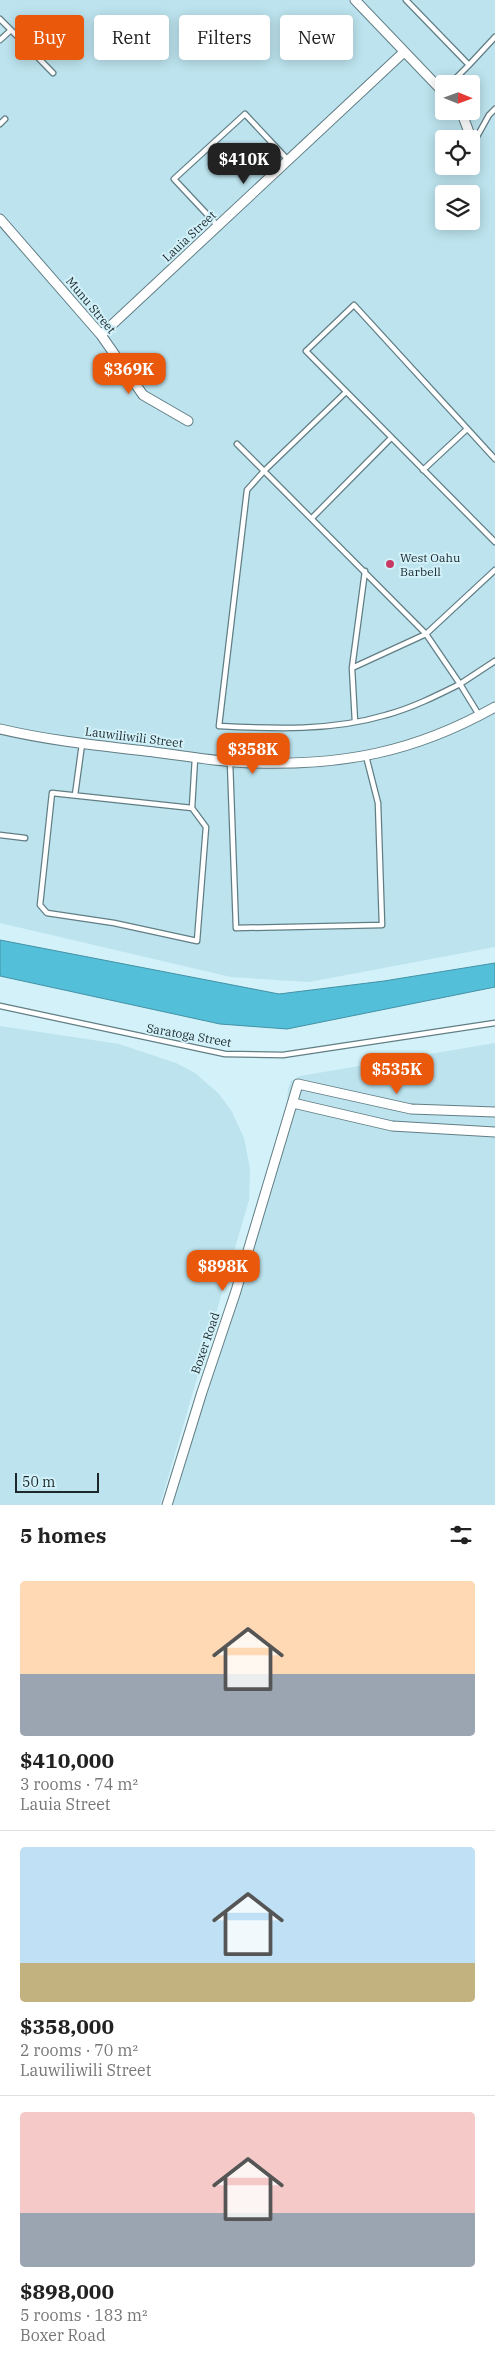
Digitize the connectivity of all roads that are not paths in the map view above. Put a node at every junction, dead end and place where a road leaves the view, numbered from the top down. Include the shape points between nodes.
1 (354, 0) edge
2 (406, 0) edge
3 (0, 19) edge
4 (11, 30) junction
5 (495, 37) edge
6 (0, 40) edge
7 (404, 52) junction
8 (469, 64) junction
9 (53, 73) dead end
10 (459, 75) edge
11 (435, 84) edge
12 (495, 109) edge
13 (5, 119) dead end
14 (0, 124) edge
15 (480, 131) edge
16 (288, 160) junction
17 (0, 218) edge
18 (218, 226) junction
19 (101, 335) junction
20 (346, 392) junction
21 (188, 421) dead end
22 (467, 429) junction
23 (391, 438) junction
24 (237, 444) dead end
25 (495, 460) edge
26 (423, 470) junction
27 (264, 471) junction
28 (312, 518) junction
29 (495, 542) edge
30 (495, 570) edge
31 (365, 571) junction
32 (426, 634) junction
33 (495, 661) edge
34 (352, 668) junction
35 (460, 684) junction
36 (495, 707) edge
37 (480, 716) junction
38 (356, 722) junction
39 (0, 729) edge
40 (82, 744) junction
41 (366, 756) junction
42 (195, 757) junction
43 (230, 761) junction
44 (75, 794) junction
45 (192, 808) junction
46 (0, 835) edge
47 (25, 838) dead end
48 (0, 1006) edge
49 (495, 1022) edge
50 (293, 1102) junction
51 (495, 1112) edge
52 (495, 1132) edge
53 (167, 1505) edge

1 - 7 street
2 - 8 lane
3 - 4 lane
4 - 6 lane
4 - 9 lane
5 - 8 lane
7 - 11 street
7 - 16 street, Lauia Street
8 - 10 lane
12 - 15 lane
13 - 14 lane
16 - 18 street, Lauia Street
16 - 18 lane via 245,114 174,179
17 - 19 street, Munu Street
18 - 19 street, Lauia Street
19 - 21 street, Munu Street via 143,394
20 - 22 lane via 306,351 354,306
20 - 23 lane
20 - 27 lane
22 - 25 lane
22 - 26 lane
23 - 26 lane
23 - 28 lane
24 - 27 lane
26 - 29 lane
27 - 28 lane
27 - 38 lane via 247,490 219,726 281,729
28 - 31 lane
30 - 32 lane
31 - 32 lane
31 - 34 lane
32 - 34 lane
32 - 35 lane
33 - 35 lane
34 - 38 lane
35 - 37 lane
35 - 38 lane via 418,705
36 - 37 street, Lauwiliwili Street
37 - 41 street, Lauwiliwili Street via 411,745
39 - 40 street, Lauwiliwili Street
40 - 42 street, Lauwiliwili Street
40 - 44 lane
41 - 43 street, Lauwiliwili Street via 306,763
41 - 43 lane via 378,804 382,925 236,928
42 - 43 street, Lauwiliwili Street
42 - 45 lane
44 - 45 lane
44 - 45 lane via 52,793 40,905 47,913 197,941 206,827
46 - 47 lane
48 - 49 lane, Saratoga Street via 225,1054 283,1055
50 - 51 street, Boxer Road via 298,1084 411,1110
50 - 52 street via 392,1126
50 - 53 street, Boxer Road

